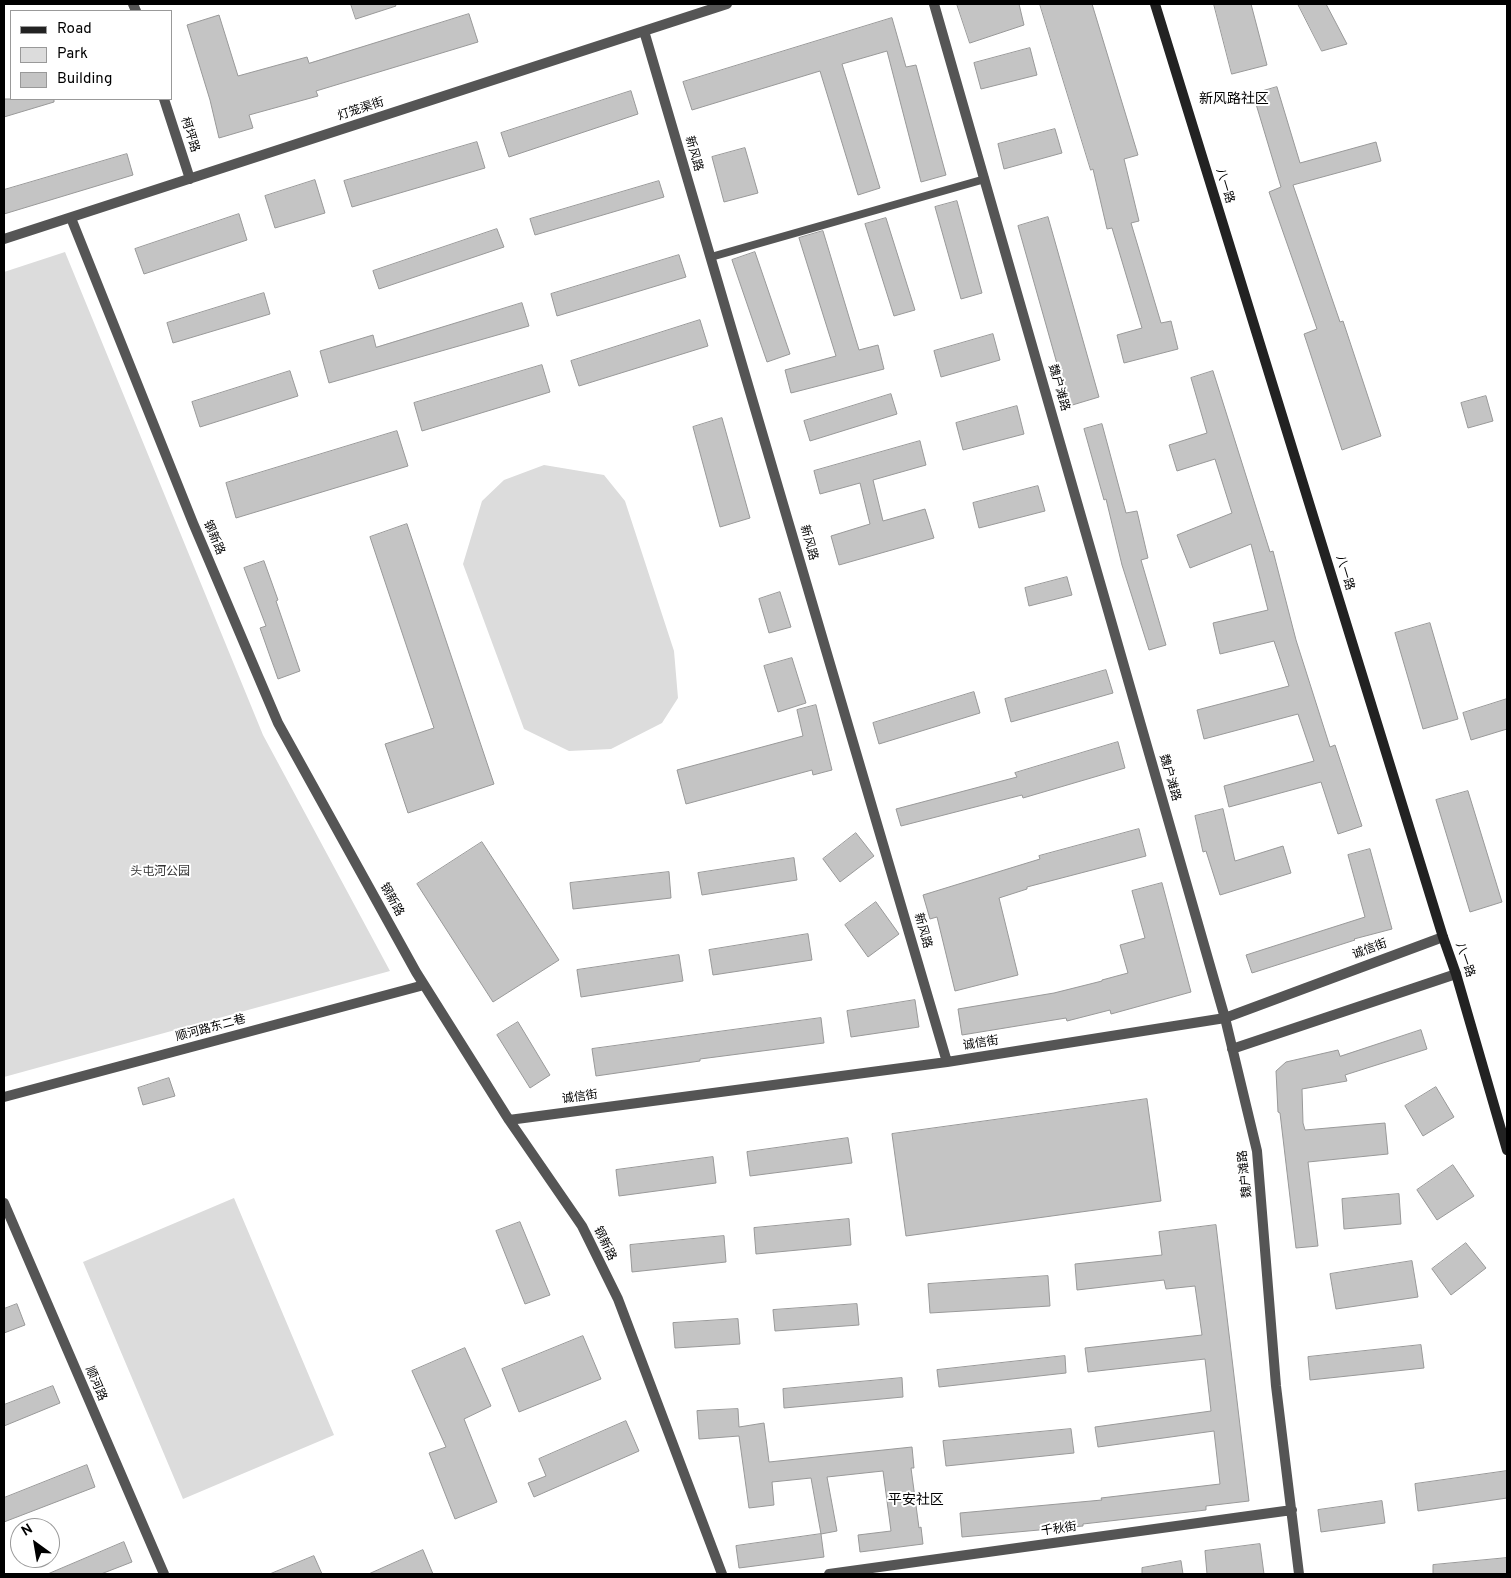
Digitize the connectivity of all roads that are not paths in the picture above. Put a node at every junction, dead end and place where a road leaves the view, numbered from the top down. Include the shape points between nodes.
1 (727, 4) edge
2 (934, 4) edge
3 (1155, 4) edge
4 (644, 31) junction
5 (164, 100) edge
6 (190, 179) junction
7 (984, 179) junction
8 (71, 218) junction
9 (4, 239) edge
10 (710, 257) junction
11 (1443, 937) junction
12 (1456, 974) junction
13 (424, 985) junction
14 (1225, 1018) junction
15 (1232, 1049) junction
16 (947, 1062) junction
17 (4, 1097) edge
18 (509, 1120) junction
19 (1507, 1150) edge
20 (4, 1203) edge
21 (1292, 1510) junction
22 (164, 1574) edge
23 (722, 1574) edge
24 (829, 1574) edge
25 (1299, 1574) edge

1 - 4 street, 灯笼渠街
2 - 7 street, 魏户滩路
3 - 11 street, 八一路
4 - 6 street, 灯笼渠街
4 - 10 street, 新风路
5 - 6 street, 柯坪路
6 - 8 street, 灯笼渠街
7 - 10 lane
7 - 14 street, 魏户滩路
8 - 9 street, 灯笼渠街
8 - 13 street, 钢新路 via 193,523 278,723
10 - 16 street, 新风路
11 - 12 street, 八一路
11 - 14 street, 诚信街
12 - 15 street
12 - 19 street, 八一路
13 - 17 street, 顺河路东二巷
13 - 18 street, 钢新路
14 - 15 street, 魏户滩路
14 - 16 street, 诚信街
15 - 21 street, 魏户滩路 via 1257,1151 1276,1386
16 - 18 street, 诚信街
18 - 23 street, 钢新路 via 582,1226 618,1299
20 - 22 street, 顺河路
21 - 24 street, 千秋街
21 - 25 street, 魏户滩路

